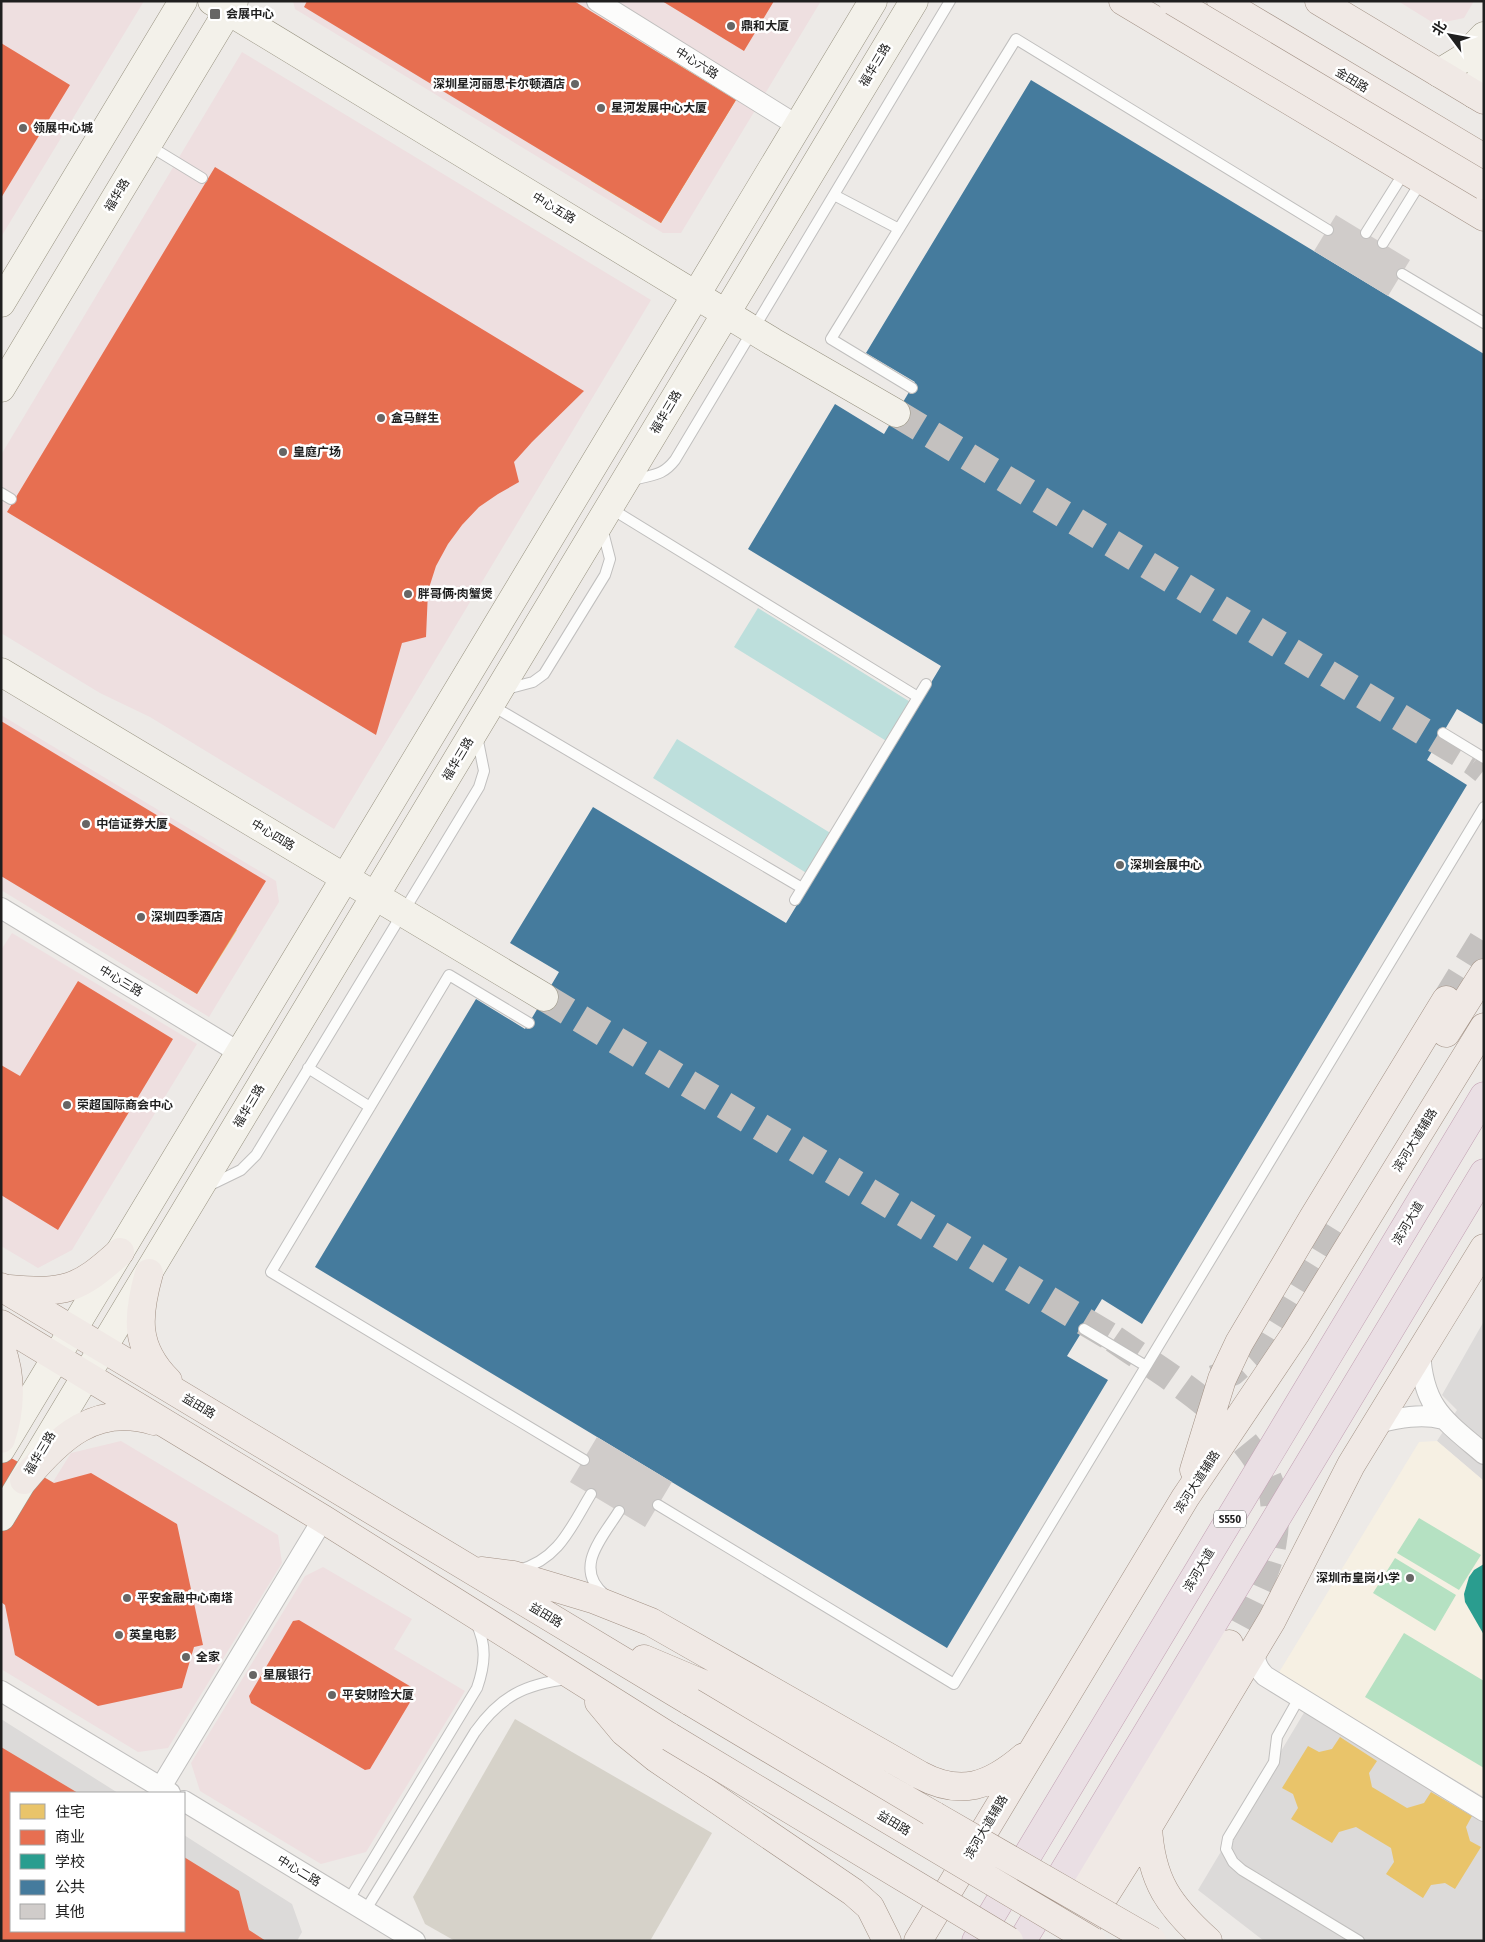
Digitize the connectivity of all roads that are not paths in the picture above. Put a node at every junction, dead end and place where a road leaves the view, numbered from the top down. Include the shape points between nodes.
1 (183, 1) edge
2 (597, 1) edge
3 (873, 1) edge
4 (914, 1) edge
5 (950, 1) edge
6 (1123, 1) edge
7 (1173, 1) edge
8 (1221, 1) edge
9 (1319, 1) edge
10 (225, 4) edge
11 (1484, 36) edge
12 (1484, 69) edge
13 (1439, 73) junction
14 (1480, 97) edge
15 (798, 126) junction
16 (148, 145) junction
17 (1484, 158) edge
18 (1484, 166) edge
19 (1414, 175) junction
20 (202, 178) dead end
21 (1484, 186) edge
22 (834, 195) junction
23 (1484, 217) edge
24 (899, 229) junction
25 (1328, 230) dead end
26 (1366, 233) dead end
27 (1383, 243) dead end
28 (1402, 274) dead end
29 (696, 295) junction
30 (1, 303) edge
31 (726, 313) junction
32 (1484, 324) edge
33 (753, 330) junction
34 (1, 388) edge
35 (912, 388) dead end
36 (896, 413) tunnel mouth
37 (611, 505) junction
38 (1, 672) edge
39 (926, 684) dead end
40 (918, 697) junction
41 (488, 709) junction
42 (1443, 733) dead end
43 (1484, 758) edge
44 (1484, 807) edge
45 (345, 878) junction
46 (802, 888) junction
47 (376, 895) junction
48 (795, 900) dead end
49 (1, 909) edge
50 (403, 912) junction
51 (1484, 973) edge
52 (544, 997) tunnel mouth
53 (1446, 1000) tunnel mouth
54 (529, 1023) dead end
55 (1484, 1027) edge
56 (240, 1053) junction
57 (308, 1068) junction
58 (1484, 1096) edge
59 (370, 1107) junction
60 (1484, 1173) edge
61 (193, 1200) junction
62 (1330, 1226) tunnel mouth
63 (1484, 1248) edge
64 (120, 1252) junction
65 (149, 1273) junction
66 (3, 1288) edge
67 (1, 1324) edge
68 (1084, 1329) dead end
69 (73, 1330) junction
70 (1, 1348) edge
71 (103, 1348) junction
72 (1420, 1352) junction
73 (56, 1357) junction
74 (1146, 1366) junction
75 (87, 1375) junction
76 (190, 1400) junction
77 (1443, 1419) junction
78 (1377, 1423) junction
79 (171, 1426) junction
80 (1, 1439) edge
81 (1, 1449) edge
82 (1484, 1454) edge
83 (584, 1460) dead end
84 (24, 1480) junction
85 (591, 1494) dead end
86 (1185, 1498) junction
87 (658, 1505) dead end
88 (619, 1511) dead end
89 (1, 1517) edge
90 (323, 1519) junction
91 (469, 1569) junction
92 (497, 1572) junction
93 (469, 1611) junction
94 (651, 1622) junction
95 (1229, 1644) tunnel mouth
96 (1258, 1644) junction
97 (581, 1681) junction
98 (1272, 1681) junction
99 (1232, 1686) junction
100 (1, 1691) edge
101 (699, 1694) junction
102 (1299, 1698) junction
103 (1034, 1748) junction
104 (166, 1790) edge
105 (185, 1802) edge
106 (1484, 1811) edge
107 (1148, 1827) junction
108 (348, 1901) junction
109 (365, 1911) junction
110 (415, 1941) edge
111 (887, 1941) edge
112 (918, 1941) edge
113 (976, 1941) edge
114 (1009, 1941) edge
115 (1022, 1941) edge
116 (1062, 1941) edge
117 (1076, 1941) edge
118 (1092, 1941) edge
119 (1152, 1941) edge
120 (1208, 1941) edge
121 (1359, 1941) edge

1 - 30 street
2 - 15 street, 中心六路
3 - 15 street
4 - 31 street, 福华三路
5 - 22 lane
6 - 19 main road
7 - 21 main road, bridge
8 - 17 main road, 金田路
9 - 13 main road
10 - 16 street, 福华路
10 - 29 street, 中心五路
11 - 13 street via 1462,59
12 - 14 street
13 - 14 main road
15 - 29 street
16 - 20 lane
16 - 34 street, 福华路
18 - 19 main road via 1435,180
19 - 23 main road
19 - 26 lane
19 - 27 lane
22 - 24 lane
22 - 33 lane
24 - 25 lane via 1016,39
24 - 35 lane via 831,339
28 - 32 lane
29 - 31 street, 中心五路
29 - 45 street
31 - 33 street, 中心五路
31 - 37 street, 福华三路
33 - 36 street, 中心五路
33 - 37 lane via 668,469 661,474 630,481
37 - 40 lane
37 - 41 street, 福华三路
38 - 45 street, 中心四路
39 - 40 lane
40 - 46 lane
41 - 46 lane
41 - 47 street, 福华三路
41 - 50 lane via 476,738 483,763 482,779
42 - 43 lane
44 - 74 lane
45 - 47 street, 中心四路
45 - 56 street
46 - 48 lane
47 - 50 street, 中心四路
47 - 61 street, 福华三路
49 - 56 street, 中心三路
50 - 52 street, 中心四路
50 - 57 lane
51 - 62 main road
53 - 86 main road via 1239,1343 1222,1379
54 - 59 lane via 450,975
55 - 86 main road, 滨河大道辅路 via 1296,1333
56 - 64 street
57 - 59 lane
57 - 61 lane via 251,1161 241,1170 206,1187
58 - 113 highway, 滨河大道 / S550
59 - 83 lane via 271,1272
60 - 115 highway
61 - 65 street, 福华三路
63 - 72 main road
64 - 66 main road via 95,1274 72,1286 39,1292
64 - 69 street
65 - 71 street, 福华三路
65 - 76 main road via 141,1300 142,1338 150,1359 166,1379
66 - 69 main road, 益田路
67 - 73 main road
68 - 74 lane
69 - 71 main road, 益田路
69 - 73 street
70 - 80 main road via 9,1392 6,1425
71 - 75 street, 福华三路
71 - 76 main road, 益田路
72 - 77 street via 1426,1390
72 - 78 main road
73 - 75 main road
73 - 81 street
74 - 87 lane via 954,1684
75 - 79 main road
75 - 84 street, 福华三路
76 - 91 main road, 益田路
77 - 78 street via 1421,1416
77 - 82 street
78 - 96 main road via 1351,1465
79 - 84 main road via 139,1416 110,1416 84,1425 63,1438
79 - 90 main road
84 - 89 street, 福华三路
85 - 92 lane via 555,1551 534,1565
86 - 103 main road, 滨河大道辅路
88 - 94 lane via 594,1552 590,1564 591,1577 604,1594
90 - 93 main road
90 - 104 street
91 - 92 main road
91 - 101 main road, 益田路 via 595,1645
92 - 94 main road via 593,1599
93 - 97 main road
93 - 108 lane via 479,1630 484,1655 477,1688
94 - 103 main road via 938,1784 980,1785 1004,1773
95 - 116 main road via 1099,1858
96 - 98 street via 1257,1666
96 - 99 main road
97 - 109 lane via 556,1680 523,1689 509,1696 486,1716
97 - 111 main road via 611,1718 640,1745 853,1892 870,1907
97 - 114 main road, bridge
98 - 99 street via 1256,1676
98 - 102 street
99 - 107 main road
100 - 104 street
101 - 118 main road, 益田路, bridge
101 - 119 main road, bridge
102 - 106 street
102 - 121 lane via 1277,1737 1274,1762 1228,1838 1226,1849 1242,1870
103 - 112 main road, 滨河大道辅路
105 - 108 street, 中心二路
107 - 117 main road
107 - 120 main road via 1149,1849 1162,1890
108 - 109 street, 中心二路
109 - 110 street, 中心二路

